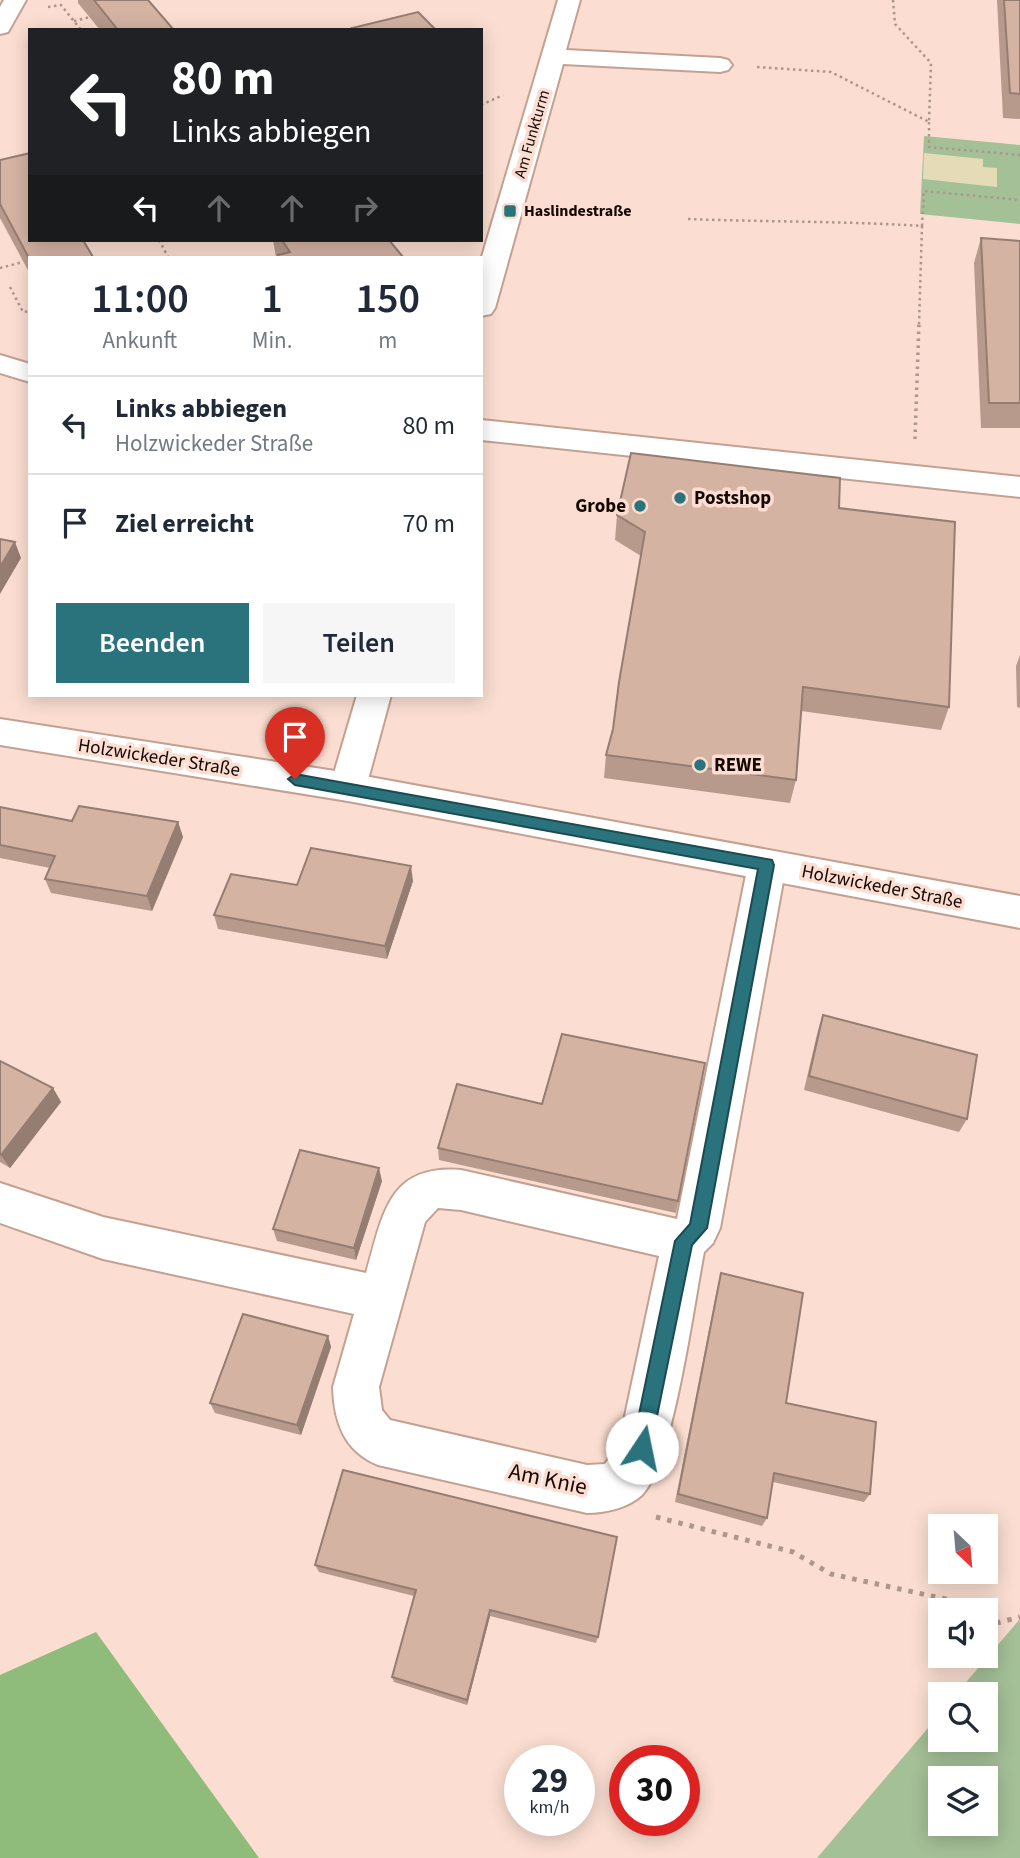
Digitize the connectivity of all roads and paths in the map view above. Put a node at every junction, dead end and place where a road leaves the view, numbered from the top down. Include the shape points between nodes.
1 (15, 0) edge
2 (569, 0) edge
3 (893, 0) edge
4 (90, 17) dead end
5 (74, 21) dead end
6 (0, 27) edge
7 (554, 56) junction
8 (720, 65) joint
9 (504, 94) dead end
10 (483, 104) edge
11 (929, 122) junction
12 (1020, 155) edge
13 (1020, 200) edge
14 (688, 219) dead end
15 (922, 226) junction
16 (23, 262) edge
17 (0, 268) edge
18 (10, 287) dead end
19 (483, 301) edge
20 (28, 311) edge
21 (0, 364) edge
22 (28, 372) edge
23 (483, 430) edge
24 (914, 475) junction
25 (1020, 487) edge
26 (373, 697) edge
27 (0, 732) edge
28 (348, 787) junction
29 (767, 865) junction
30 (1020, 912) edge
31 (0, 1203) edge
32 (684, 1241) junction
33 (380, 1298) junction
34 (619, 1484) junction
35 (941, 1598) edge
36 (1020, 1617) edge
37 (998, 1623) edge

1 - 6 street
2 - 7 street, Am Funkturm
3 - 11 path via 895,24 931,64
4 - 5 path
7 - 8 street
7 - 19 street, Am Funkturm
8 - 11 path via 831,72
9 - 10 path
11 - 12 path via 929,147
13 - 15 path via 924,191
14 - 15 path
15 - 24 path
16 - 17 path
18 - 20 path via 23,312
21 - 22 street
23 - 24 street
24 - 25 street
26 - 28 street
27 - 28 street, Holzwickeder Straße
28 - 29 street, Holzwickeder Straße
29 - 30 street, Holzwickeder Straße
29 - 32 street via 698,1228
31 - 33 street via 103,1238
32 - 33 street, Am Knie via 438,1188 420,1195 406,1213
32 - 34 street via 642,1448 631,1473
33 - 34 street, Am Knie via 356,1387 357,1414 378,1441 587,1489 606,1490
34 - 35 path via 657,1517 793,1552 831,1574
36 - 37 path

